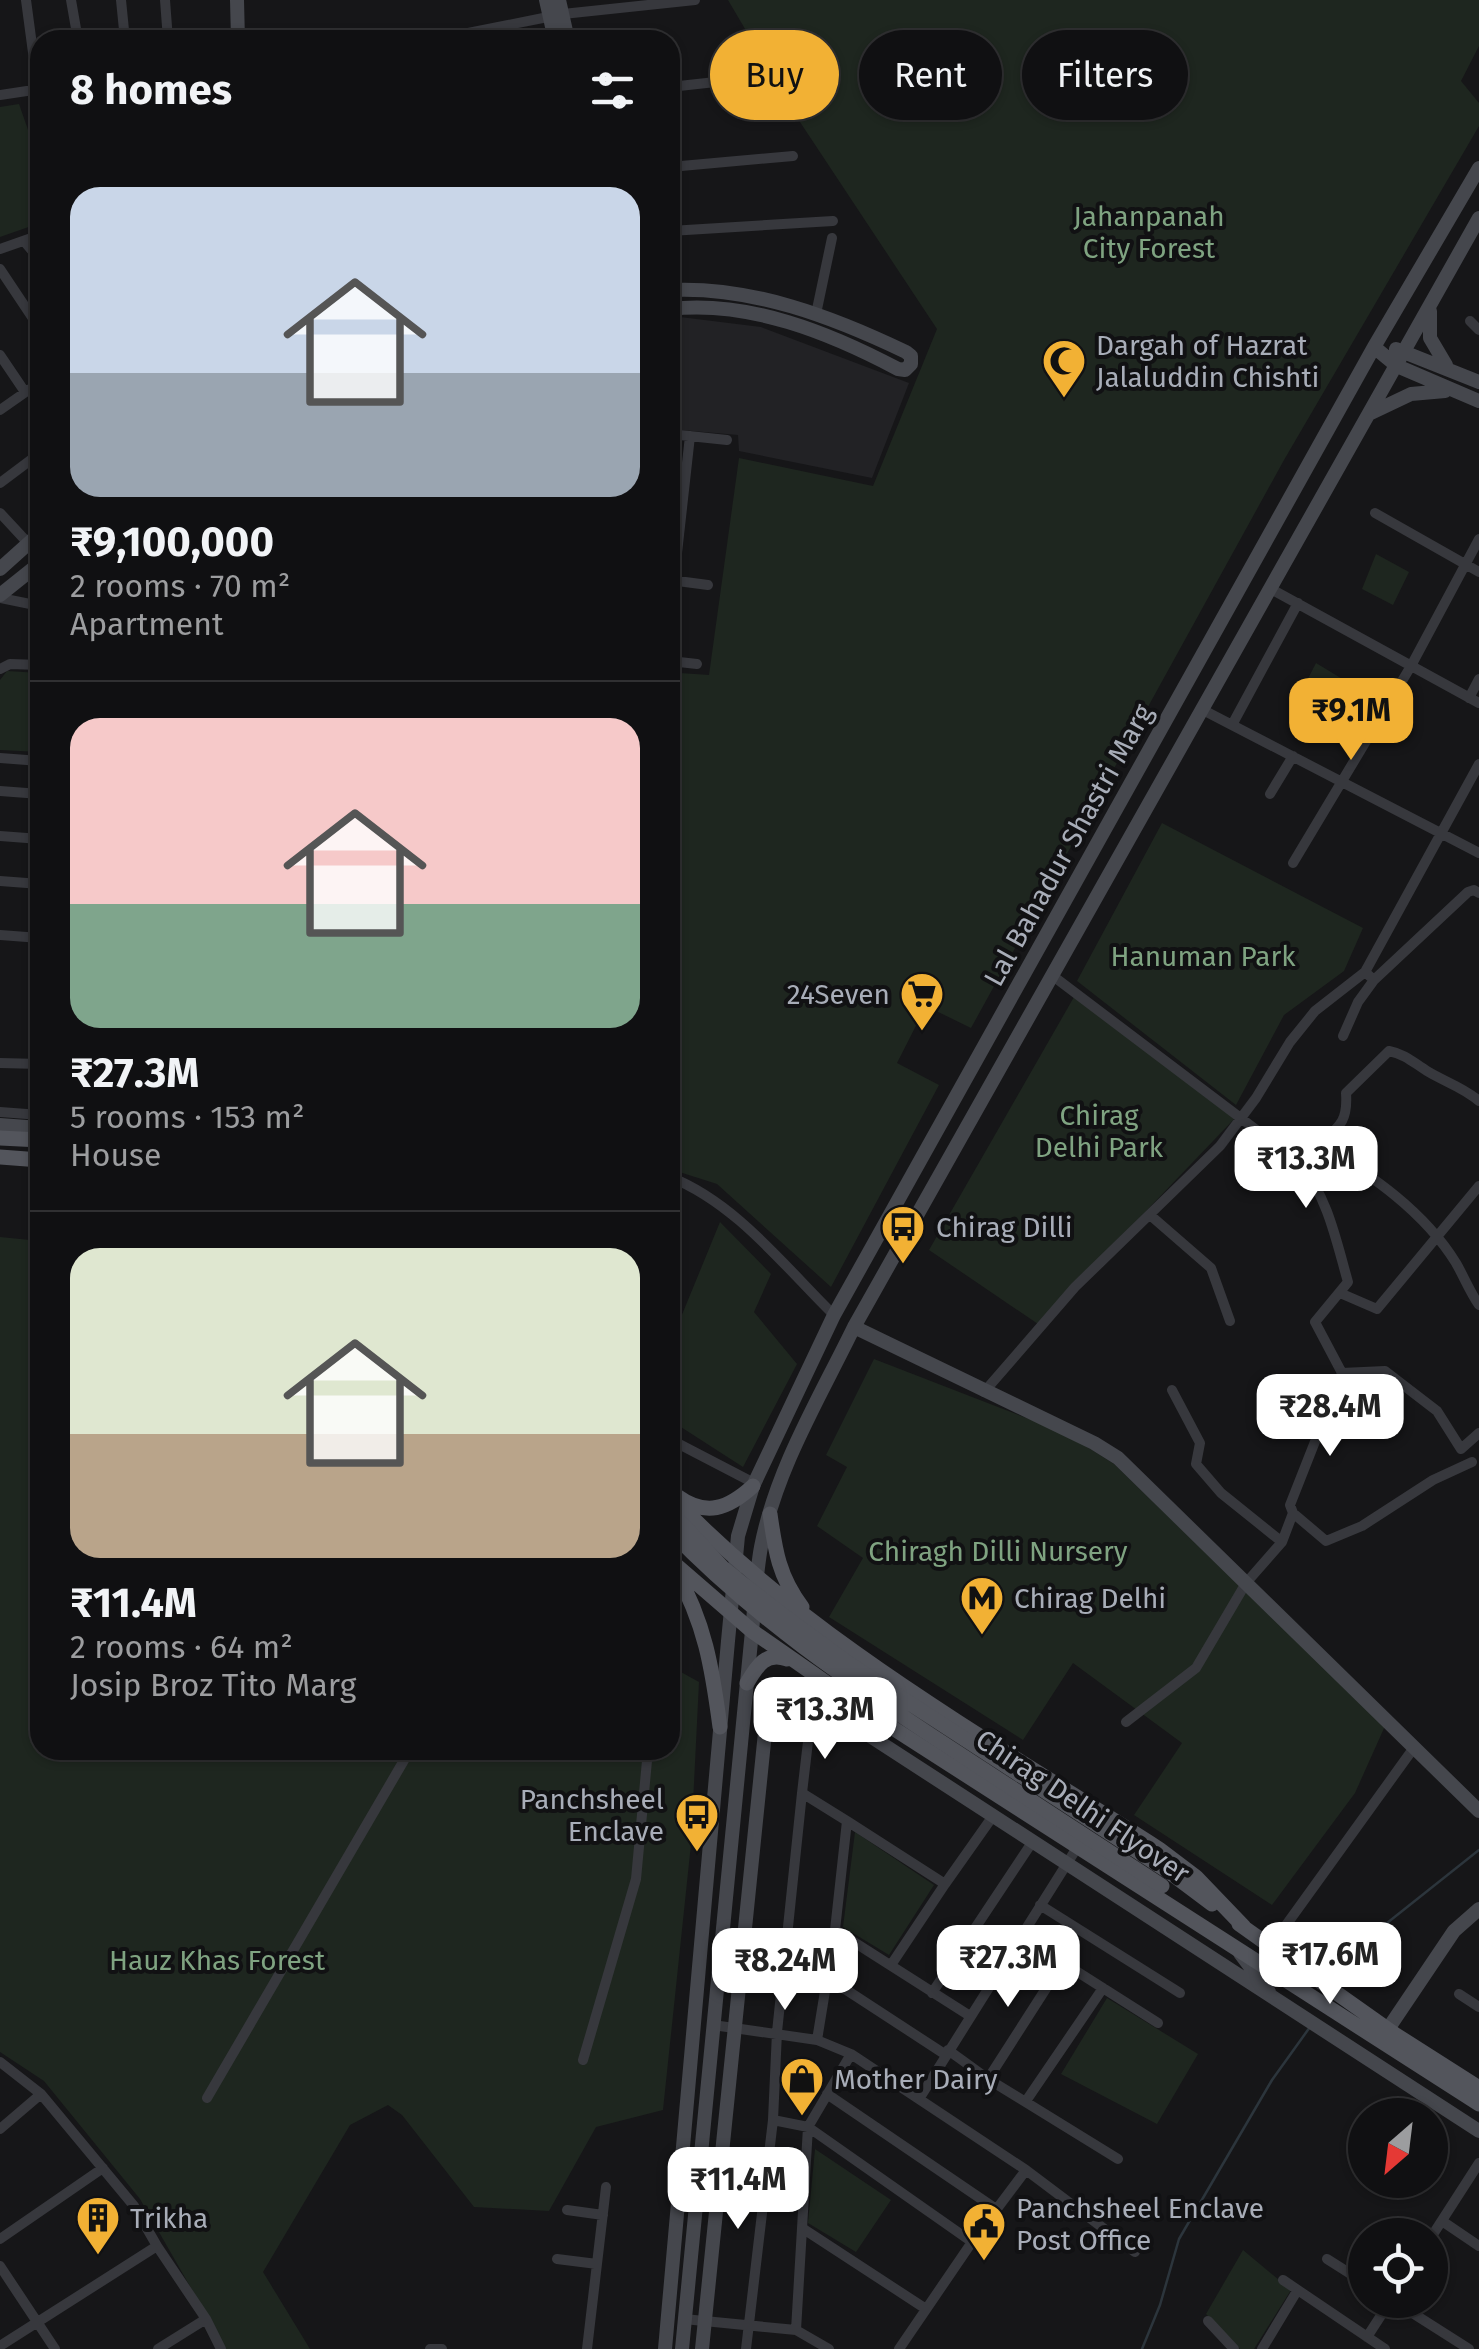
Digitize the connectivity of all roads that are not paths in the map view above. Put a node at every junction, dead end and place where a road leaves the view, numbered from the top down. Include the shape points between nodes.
1 (26, 0) edge
2 (71, 0) edge
3 (120, 0) edge
4 (165, 0) edge
5 (239, 0) edge
6 (546, 0) edge
7 (695, 0) edge
8 (558, 10) edge
9 (30, 30) edge
10 (76, 30) edge
11 (124, 30) edge
12 (167, 30) edge
13 (238, 30) edge
14 (475, 30) edge
15 (710, 83) edge
16 (680, 87) edge
17 (30, 91) edge
18 (0, 95) edge
19 (793, 156) dead end
20 (680, 166) edge
21 (1479, 168) edge
22 (1479, 218) edge
23 (833, 220) dead end
24 (680, 230) edge
25 (832, 238) dead end
26 (30, 239) edge
27 (24, 241) junction
28 (30, 248) edge
29 (0, 249) edge
30 (0, 268) edge
31 (680, 291) edge
32 (1438, 294) junction
33 (680, 308) edge
34 (30, 314) edge
35 (816, 314) junction
36 (1374, 347) junction
37 (1404, 350) junction
38 (0, 355) edge
39 (1398, 366) junction
40 (1459, 373) junction
41 (1479, 382) edge
42 (30, 389) edge
43 (1456, 391) junction
44 (25, 392) junction
45 (1479, 401) edge
46 (0, 410) edge
47 (1371, 412) junction
48 (680, 435) edge
49 (690, 436) junction
50 (727, 440) dead end
51 (30, 460) edge
52 (0, 483) edge
53 (1374, 512) dead end
54 (0, 513) edge
55 (680, 516) edge
56 (1479, 539) edge
57 (30, 540) edge
58 (26, 543) junction
59 (30, 548) edge
60 (1465, 564) junction
61 (0, 569) edge
62 (30, 569) edge
63 (1479, 572) edge
64 (680, 581) edge
65 (708, 584) dead end
66 (1271, 589) junction
67 (0, 597) edge
68 (1298, 603) junction
69 (30, 604) edge
70 (680, 663) edge
71 (698, 664) dead end
72 (30, 665) edge
73 (1411, 666) junction
74 (0, 668) edge
75 (1479, 679) edge
76 (1474, 700) edge
77 (1203, 710) junction
78 (1232, 725) junction
79 (1293, 756) junction
80 (0, 758) edge
81 (30, 760) edge
82 (1479, 764) edge
83 (1342, 781) junction
84 (0, 791) edge
85 (30, 793) edge
86 (1270, 794) dead end
87 (1439, 832) junction
88 (0, 836) edge
89 (30, 838) edge
90 (1479, 853) edge
91 (1293, 863) dead end
92 (0, 880) edge
93 (30, 883) edge
94 (1479, 893) edge
95 (0, 934) edge
96 (30, 937) edge
97 (1053, 976) junction
98 (1370, 976) junction
99 (1343, 1036) dead end
100 (0, 1063) edge
101 (30, 1064) edge
102 (1479, 1101) edge
103 (0, 1112) edge
104 (30, 1114) edge
105 (1241, 1118) junction
106 (0, 1125) edge
107 (30, 1127) edge
108 (0, 1138) edge
109 (30, 1140) edge
110 (1320, 1144) junction
111 (0, 1158) edge
112 (30, 1160) edge
113 (1300, 1163) junction
114 (680, 1181) edge
115 (1479, 1186) edge
116 (1150, 1215) junction
117 (1436, 1236) junction
118 (1340, 1293) junction
119 (1479, 1305) edge
120 (834, 1315) junction
121 (1230, 1321) dead end
122 (854, 1327) junction
123 (1342, 1374) junction
124 (1172, 1390) dead end
125 (984, 1392) junction
126 (1479, 1433) edge
127 (680, 1445) edge
128 (1462, 1448) junction
129 (1476, 1466) edge
130 (754, 1484) junction
131 (680, 1499) edge
132 (680, 1503) edge
133 (1293, 1513) junction
134 (770, 1514) junction
135 (680, 1522) edge
136 (680, 1540) edge
137 (1282, 1542) junction
138 (736, 1561) junction
139 (680, 1570) edge
140 (680, 1579) edge
141 (757, 1580) junction
142 (1246, 1583) junction
143 (730, 1614) junction
144 (818, 1626) junction
145 (752, 1631) junction
146 (796, 1662) junction
147 (747, 1683) junction
148 (812, 1699) junction
149 (1126, 1722) dead end
150 (720, 1727) junction
151 (973, 1729) junction
152 (1413, 1749) junction
153 (404, 1760) edge
154 (647, 1760) edge
155 (950, 1764) junction
156 (802, 1793) junction
157 (1479, 1811) edge
158 (992, 1816) junction
159 (847, 1821) junction
160 (1033, 1841) junction
161 (1078, 1846) junction
162 (1067, 1864) junction
163 (1167, 1880) junction
164 (945, 1884) junction
165 (1040, 1905) junction
166 (1479, 1908) edge
167 (1479, 1916) edge
168 (1244, 1928) junction
169 (835, 1930) junction
170 (1021, 1936) junction
171 (1271, 1946) junction
172 (1235, 1947) junction
173 (1063, 1962) junction
174 (892, 1966) junction
175 (1282, 1975) junction
176 (828, 1978) junction
177 (1103, 1988) junction
178 (932, 1993) junction
179 (1180, 1994) dead end
180 (1459, 1994) dead end
181 (1273, 1996) junction
182 (1479, 2008) edge
183 (970, 2016) junction
184 (1158, 2023) dead end
185 (713, 2025) junction
186 (735, 2027) junction
187 (777, 2032) junction
188 (1388, 2035) junction
189 (817, 2040) junction
190 (947, 2052) junction
191 (851, 2054) junction
192 (584, 2060) dead end
193 (2, 2068) edge
194 (988, 2078) junction
195 (1479, 2088) edge
196 (42, 2094) junction
197 (826, 2094) junction
198 (207, 2098) dead end
199 (918, 2099) junction
200 (1026, 2101) junction
201 (1479, 2104) edge
202 (774, 2120) junction
203 (808, 2127) junction
204 (0, 2129) edge
205 (1479, 2131) edge
206 (1118, 2159) dead end
207 (1479, 2163) edge
208 (103, 2168) junction
209 (1026, 2170) junction
210 (606, 2187) dead end
211 (996, 2209) junction
212 (568, 2210) dead end
213 (603, 2215) junction
214 (1444, 2218) edge
215 (1448, 2225) edge
216 (802, 2228) junction
217 (0, 2238) edge
218 (972, 2242) junction
219 (157, 2246) junction
220 (1479, 2246) edge
221 (1135, 2252) dead end
222 (556, 2259) dead end
223 (1327, 2259) dead end
224 (597, 2264) junction
225 (0, 2266) edge
226 (1348, 2272) edge
227 (1283, 2280) dead end
228 (1297, 2291) junction
229 (926, 2309) junction
230 (206, 2318) junction
231 (1379, 2318) edge
232 (1420, 2318) edge
233 (684, 2319) junction
234 (38, 2321) junction
235 (705, 2321) junction
236 (1208, 2321) dead end
237 (748, 2324) junction
238 (796, 2330) junction
239 (1367, 2337) junction
240 (0, 2346) edge
241 (56, 2349) edge
242 (158, 2349) edge
243 (221, 2349) edge
244 (430, 2349) edge
245 (442, 2349) edge
246 (587, 2349) edge
247 (665, 2349) edge
248 (682, 2349) edge
249 (702, 2349) edge
250 (746, 2349) edge
251 (830, 2349) edge
252 (899, 2349) edge
253 (1234, 2349) edge
254 (1262, 2349) edge
255 (1385, 2349) edge
256 (1469, 2349) edge

1 - 9 street
2 - 10 street
3 - 11 street
4 - 12 street
5 - 13 main road
6 - 8 main road
7 - 8 street
8 - 14 street
15 - 16 street
17 - 18 street
19 - 20 street
21 - 36 main road, Lal Bahadur Shastri Marg
22 - 32 main road, Lal Bahadur Shastri Marg
23 - 24 street
25 - 35 street
26 - 27 street
27 - 28 street
27 - 29 street
30 - 34 street
31 - 35 main road via 770,300
32 - 37 main road, Lal Bahadur Shastri Marg
32 - 40 main road via 1430,338
33 - 35 main road via 770,318 854,346 898,369 911,364 906,352
36 - 37 main road
36 - 39 main road
36 - 120 main road, Lal Bahadur Shastri Marg
37 - 39 main road, Lal Bahadur Shastri Marg
37 - 40 main road
38 - 44 street
39 - 43 main road
39 - 47 main road, Lal Bahadur Shastri Marg
40 - 41 main road
42 - 44 street
43 - 45 main road
43 - 47 main road via 1411,394
44 - 46 street
47 - 66 main road, Lal Bahadur Shastri Marg
48 - 49 street
49 - 50 street
49 - 55 street
51 - 52 street
53 - 60 street
54 - 58 street
56 - 60 street
57 - 58 main road
58 - 59 street
58 - 61 main road
60 - 63 street
60 - 73 street
62 - 67 main road
64 - 65 street
66 - 68 street
66 - 77 main road, Lal Bahadur Shastri Marg
67 - 69 street
68 - 73 street
68 - 78 street
70 - 71 street
72 - 74 street
73 - 76 street
73 - 83 street
75 - 76 street
77 - 78 street
77 - 97 main road, Lal Bahadur Shastri Marg
78 - 79 street
79 - 83 street
79 - 86 street
80 - 81 street
82 - 87 street
83 - 87 street
83 - 91 street
84 - 85 street
87 - 90 street
87 - 98 street
88 - 89 street
92 - 93 street
94 - 98 street via 1468,892
95 - 96 street
97 - 105 street
97 - 122 main road, Lal Bahadur Shastri Marg
98 - 99 street
98 - 105 street via 1314,1012
100 - 101 street
102 - 110 street via 1389,1051 1346,1093 1344,1120
103 - 104 street
105 - 113 street
105 - 116 street
106 - 107 main road
108 - 109 main road
110 - 113 street
110 - 117 street via 1380,1182
111 - 112 main road
113 - 118 street via 1329,1215 1348,1282
114 - 120 street via 728,1210
115 - 117 street
116 - 121 street via 1210,1268
116 - 125 street via 1075,1287
117 - 118 street via 1377,1309
117 - 119 street
118 - 123 street via 1315,1322
120 - 130 main road, Lal Bahadur Shastri Marg
122 - 125 main road
122 - 134 main road, Lal Bahadur Shastri Marg
123 - 128 street via 1385,1371 1436,1412
123 - 133 street via 1290,1505
124 - 137 street via 1200,1443 1196,1464 1221,1494
125 - 142 main road via 1118,1458
126 - 128 street
127 - 130 street
128 - 129 street
129 - 133 street via 1433,1480 1326,1541
130 - 131 main road via 720,1509
130 - 138 main road, Lal Bahadur Shastri Marg
132 - 138 main road
133 - 137 street
134 - 141 main road, Lal Bahadur Shastri Marg
134 - 144 main road via 778,1566
135 - 163 main road, Chirag Delhi Flyover, bridge via 724,1568 821,1643
136 - 163 main road, Chirag Delhi Flyover, bridge via 771,1625 840,1675
137 - 142 street
138 - 141 main road
138 - 143 main road, Lal Bahadur Shastri Marg
139 - 143 main road
140 - 150 main road via 710,1653
141 - 144 main road
141 - 145 main road, Lal Bahadur Shastri Marg
142 - 149 street via 1196,1668
142 - 152 main road
143 - 145 main road
143 - 150 main road, Lal Bahadur Shastri Marg
144 - 151 main road
145 - 146 main road
145 - 147 main road, Lal Bahadur Shastri Marg
146 - 147 main road via 768,1658
146 - 155 main road
147 - 185 main road, Lal Bahadur Shastri Marg
148 - 156 street
148 - 158 main road
148 - 186 main road via 786,1694 768,1708
150 - 247 main road, Lal Bahadur Shastri Marg
151 - 155 main road
151 - 168 main road via 1159,1848
152 - 157 main road
152 - 171 street
153 - 198 street
154 - 192 street via 636,1879
155 - 161 main road
156 - 159 street
156 - 187 street
158 - 160 main road
158 - 164 street
159 - 164 street
159 - 169 street
160 - 162 main road
160 - 178 street
161 - 162 street
161 - 172 main road
162 - 165 street
162 - 181 main road
163 - 168 main road, Chirag Delhi Flyover
163 - 175 main road, Chirag Delhi Flyover
164 - 174 street
165 - 170 street
165 - 179 street
166 - 188 main road via 1454,1931
167 - 188 main road
168 - 171 main road
169 - 174 street
169 - 176 street
170 - 173 street
170 - 183 street
171 - 188 main road
172 - 175 main road
172 - 181 main road
173 - 177 street
173 - 194 street
174 - 178 street
175 - 188 main road
176 - 189 street
176 - 190 street
177 - 184 street
177 - 200 street
178 - 183 street
180 - 182 street
181 - 205 main road
183 - 190 street
185 - 186 street
185 - 233 main road, Lal Bahadur Shastri Marg
186 - 187 street
186 - 235 main road
187 - 189 street
187 - 202 street
188 - 195 main road
188 - 201 main road
189 - 191 street
190 - 194 street
190 - 199 street
191 - 197 street
191 - 199 street
193 - 196 street
194 - 200 street
196 - 204 street
196 - 208 street
197 - 203 street
197 - 211 street
199 - 209 street
200 - 206 street
202 - 203 street
202 - 237 street
203 - 216 street
203 - 218 street
207 - 214 street
208 - 217 street
208 - 219 street
209 - 211 street
209 - 221 street
210 - 213 street
211 - 218 street
212 - 213 street
213 - 224 street
215 - 220 street
216 - 229 street
216 - 238 street
218 - 229 street
219 - 230 street
219 - 234 street
222 - 224 street
223 - 226 street
224 - 246 street
225 - 234 street
227 - 228 street
228 - 239 street
228 - 254 street
229 - 252 street
230 - 242 street
230 - 243 street
231 - 239 street
232 - 256 street
233 - 235 street
233 - 248 main road, Lal Bahadur Shastri Marg
234 - 240 street
234 - 241 street
235 - 237 street
235 - 249 main road
236 - 253 street
237 - 238 street
237 - 250 street
238 - 251 street
239 - 255 street
244 - 245 street

